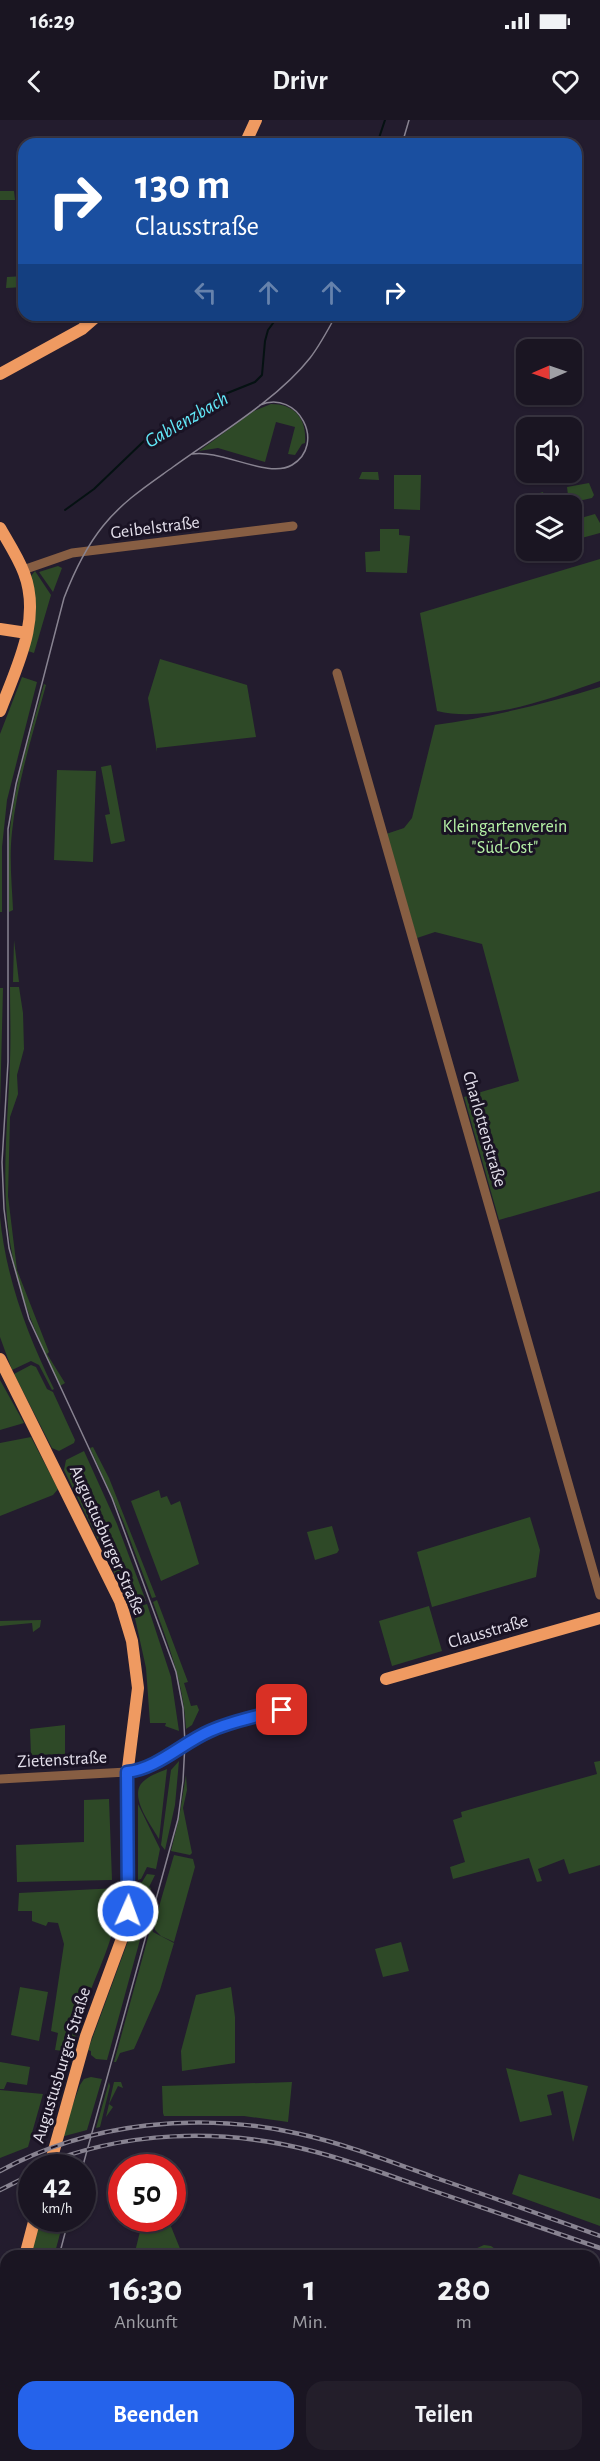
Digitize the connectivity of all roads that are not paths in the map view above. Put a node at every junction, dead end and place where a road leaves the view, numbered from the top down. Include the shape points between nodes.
1 (256, 120) edge
2 (248, 138) edge
3 (91, 321) edge
4 (0, 374) edge
5 (293, 526) dead end
6 (0, 528) edge
7 (23, 570) junction
8 (0, 629) edge
9 (27, 633) junction
10 (337, 673) dead end
11 (0, 711) edge
12 (0, 1359) edge
13 (600, 1595) edge
14 (600, 1618) edge
15 (386, 1679) dead end
16 (282, 1710) dead end
17 (127, 1772) junction
18 (0, 1779) edge
19 (53, 2154) edge
20 (31, 2232) edge
21 (27, 2250) edge

1 - 2 main road
3 - 4 main road
5 - 7 street, Geibelstraße via 72,553
6 - 7 main road
7 - 9 main road via 30,602
8 - 9 main road
9 - 11 main road
10 - 13 street, Charlottenstraße
12 - 17 main road, Augustusburger Straße via 114,1588 127,1623 138,1688
14 - 15 main road, Clausstraße
16 - 17 main road via 211,1730 158,1761
17 - 18 street, Zietenstraße
17 - 19 main road, Augustusburger Straße via 127,1921 86,2036
20 - 21 main road

